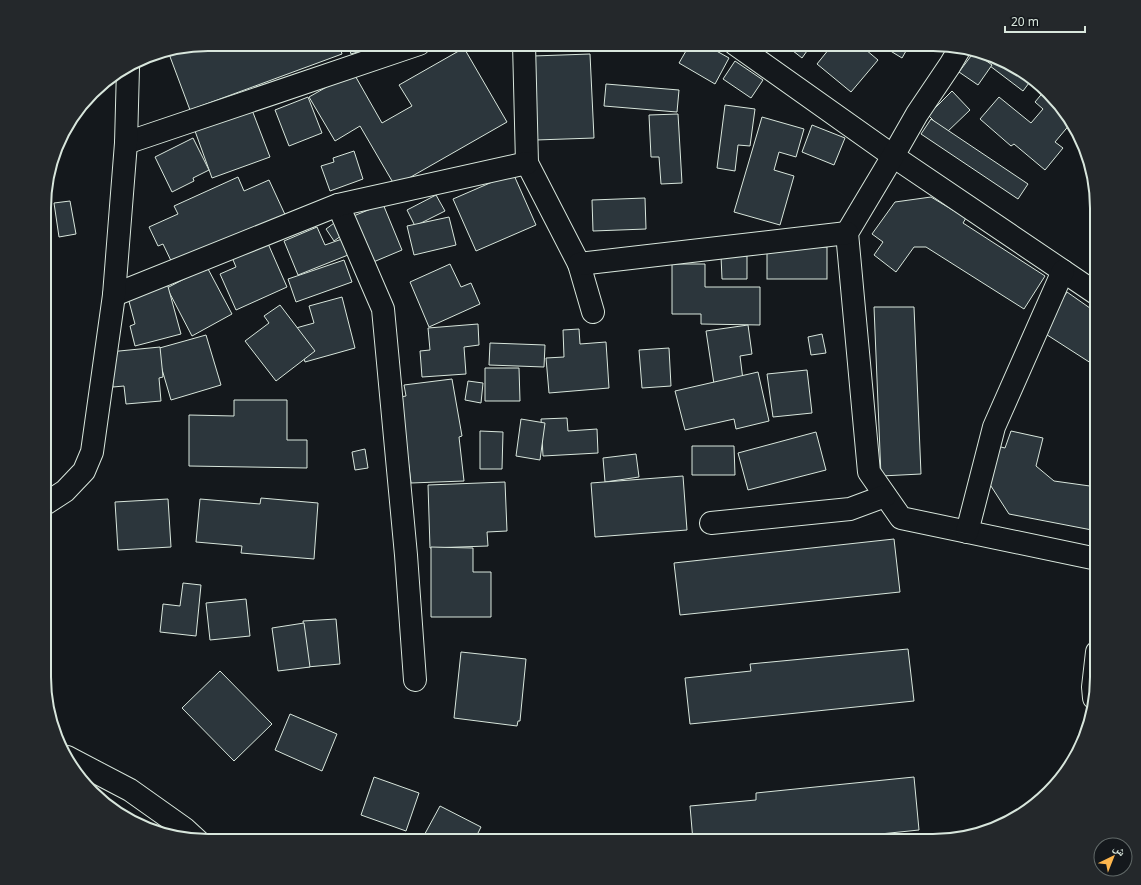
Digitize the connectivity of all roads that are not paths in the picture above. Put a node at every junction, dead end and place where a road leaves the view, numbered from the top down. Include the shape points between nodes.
1 (398, 51) edge
2 (524, 51) edge
3 (745, 51) edge
4 (957, 53) edge
5 (128, 73) edge
6 (126, 143) junction
7 (894, 156) junction
8 (527, 163) junction
9 (338, 205) junction
10 (847, 233) junction
11 (579, 264) junction
12 (1063, 271) junction
13 (1090, 289) edge
14 (114, 295) junction
15 (593, 312) dead end
16 (885, 496) junction
17 (51, 500) edge
18 (711, 523) dead end
19 (967, 532) junction
20 (1090, 558) edge
21 (414, 680) dead end
22 (76, 763) edge
23 (190, 833) edge

1 - 6 street
2 - 8 street
3 - 7 street
4 - 7 street via 917,114
5 - 6 street
6 - 14 street
7 - 10 street
7 - 12 street
8 - 9 street
8 - 11 street
9 - 14 street
9 - 21 street via 383,309 405,547
10 - 11 street
10 - 16 street via 869,472
11 - 15 street
12 - 13 street
12 - 19 street via 994,427
14 - 17 street via 92,452 84,471 65,491
16 - 18 street via 850,509
16 - 19 street via 901,518
19 - 20 street
22 - 23 street via 130,790

